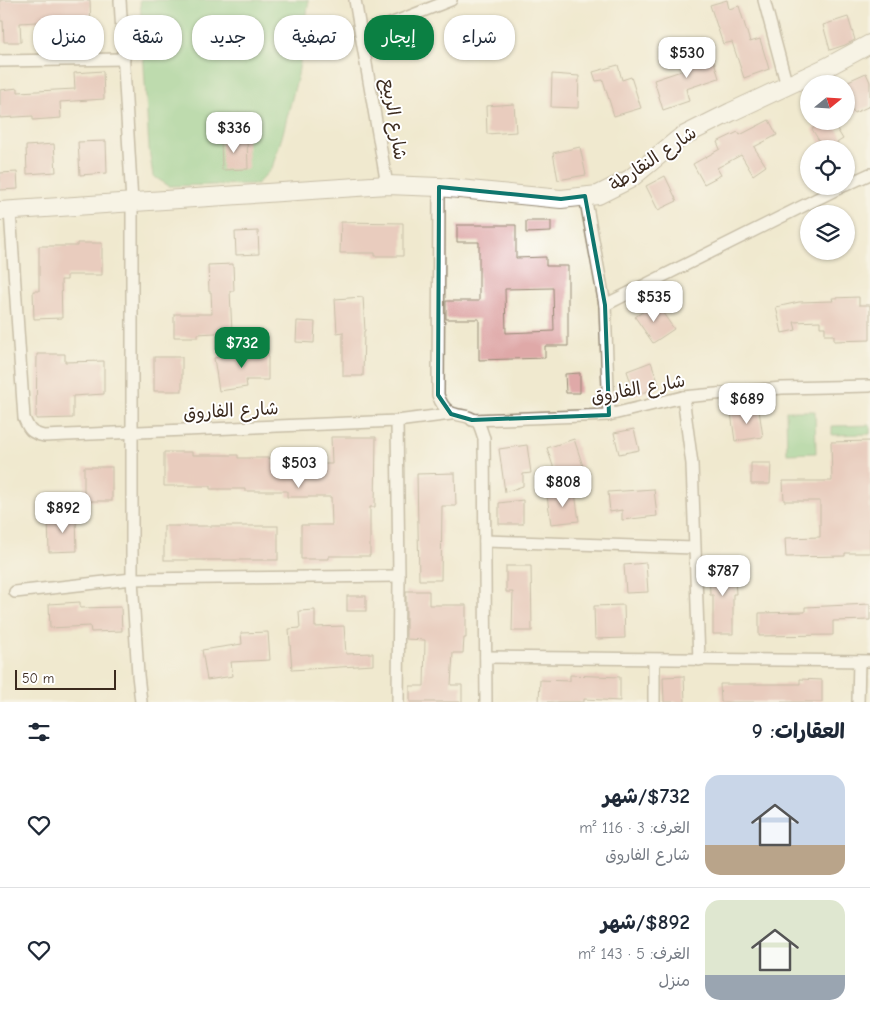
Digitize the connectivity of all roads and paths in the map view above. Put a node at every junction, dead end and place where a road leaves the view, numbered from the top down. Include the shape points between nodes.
1 (120, 0) edge
2 (355, 0) edge
3 (451, 0) edge
4 (764, 0) edge
5 (121, 15) edge
6 (362, 34) junction
7 (870, 44) edge
8 (114, 58) edge
9 (124, 60) edge
10 (0, 61) edge
11 (788, 86) junction
12 (870, 174) edge
13 (855, 181) edge
14 (387, 185) junction
15 (439, 187) junction
16 (825, 195) edge
17 (585, 196) junction
18 (132, 202) junction
19 (5, 211) edge
20 (605, 305) junction
21 (870, 386) edge
22 (683, 397) junction
23 (452, 414) junction
24 (609, 415) junction
25 (472, 420) junction
26 (397, 421) junction
27 (132, 434) junction
28 (485, 541) junction
29 (694, 548) junction
30 (399, 576) junction
31 (132, 579) junction
32 (15, 592) dead end
33 (486, 657) junction
34 (654, 660) junction
35 (699, 660) junction
36 (865, 661) edge
37 (141, 702) edge
38 (398, 702) edge
39 (486, 702) edge
40 (654, 702) edge
41 (858, 702) edge

1 - 5 street
2 - 6 street, شارع الربيع
3 - 6 street
4 - 11 street
6 - 14 street, شارع الربيع
7 - 11 main road, شارع النقارطة
8 - 10 street
9 - 18 street
11 - 17 main road, شارع النقارطة via 681,137 630,179 598,195
12 - 13 street
14 - 15 main road, شارع النقارطة
14 - 18 main road, شارع النقارطة
15 - 17 main road, شارع النقارطة via 561,199
15 - 23 street via 438,395 441,404
16 - 20 street
17 - 20 street
18 - 19 main road, شارع النقارطة
18 - 27 street
19 - 27 street, شارع الفاروق via 24,418 28,430 44,436
20 - 24 street
21 - 22 street, شارع الفاروق via 782,388
22 - 24 street, شارع الفاروق
22 - 29 street via 692,464
23 - 25 street, شارع الفاروق
23 - 26 street, شارع الفاروق
24 - 25 street, شارع الفاروق
25 - 28 street via 478,423 484,438
26 - 27 street, شارع الفاروق
26 - 30 street
27 - 31 street
28 - 29 street
28 - 33 street
29 - 35 street
30 - 31 street
30 - 38 street
31 - 32 street
31 - 37 street
33 - 34 street
33 - 39 street
34 - 35 street
34 - 40 street
35 - 36 street
36 - 41 street

